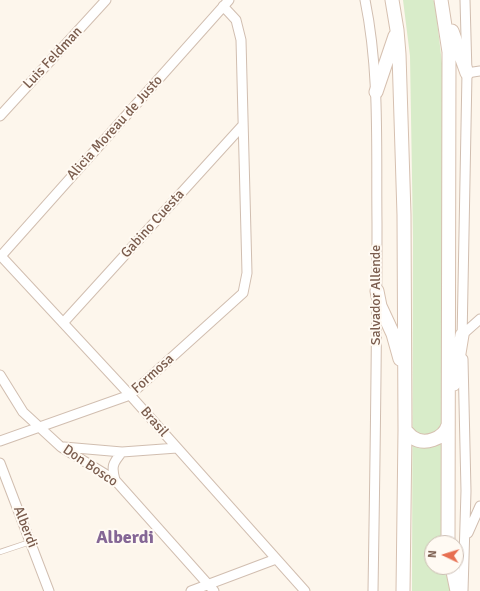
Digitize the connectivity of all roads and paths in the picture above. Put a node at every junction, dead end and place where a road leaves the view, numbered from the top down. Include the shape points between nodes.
1 (106, 0) edge
2 (365, 0) edge
3 (392, 0) edge
4 (395, 0) edge
5 (466, 0) edge
6 (441, 2) edge
7 (226, 3) edge
8 (395, 15) junction
9 (397, 30) junction
10 (480, 70) edge
11 (467, 73) junction
12 (376, 92) junction
13 (0, 116) edge
14 (243, 125) junction
15 (0, 256) edge
16 (377, 291) junction
17 (480, 319) edge
18 (63, 323) junction
19 (462, 335) junction
20 (404, 372) junction
21 (0, 374) edge
22 (130, 395) junction
23 (38, 427) junction
24 (448, 427) junction
25 (405, 430) junction
26 (0, 440) edge
27 (61, 447) junction
28 (177, 448) junction
29 (122, 452) junction
30 (0, 463) edge
31 (115, 480) junction
32 (466, 491) junction
33 (480, 506) edge
34 (448, 535) edge
35 (465, 538) junction
36 (31, 542) junction
37 (0, 552) edge
38 (276, 559) junction
39 (454, 575) edge
40 (212, 588) edge
41 (49, 591) edge
42 (191, 591) edge
43 (305, 591) edge
44 (373, 591) edge
45 (403, 591) edge
46 (457, 591) edge
47 (463, 591) edge

1 - 13 street, Luis Feldman
2 - 12 street, Salvador Allende via 371,30
3 - 8 main road, Salvador Allende
4 - 8 main road
5 - 11 street
6 - 11 main road
6 - 24 main road via 449,52
7 - 14 street via 236,20 241,40
7 - 15 street, Alicia Moreau de Justo
8 - 9 main road, Salvador Allende
9 - 12 main road
9 - 20 main road, Salvador Allende via 404,215
10 - 11 street
11 - 19 street
12 - 16 street, Salvador Allende
14 - 18 street, Gabino Cuesta
14 - 22 street, Formosa via 247,273 242,293
15 - 18 street, Brasil
16 - 20 main road
16 - 44 street, Salvador Allende
17 - 19 street
18 - 22 street, Brasil
19 - 24 main road
19 - 32 street
20 - 25 main road, Salvador Allende
21 - 23 street, Don Bosco via 24,412
22 - 23 street, Formosa
22 - 28 street, Brasil
23 - 26 street, Formosa
23 - 27 street, Don Bosco
24 - 25 main road via 442,435 433,440 422,441
24 - 34 main road
25 - 45 main road, Salvador Allende
27 - 29 street
27 - 31 street, Don Bosco
28 - 29 street
28 - 38 street, Brasil
29 - 31 street via 114,462 112,470
30 - 36 street, Alberdi
31 - 40 street, Don Bosco
32 - 33 street
32 - 35 street
33 - 35 street
35 - 47 street
36 - 37 lane
36 - 41 street, Alberdi
38 - 40 street
38 - 43 street, Brasil
39 - 46 main road
40 - 42 street

